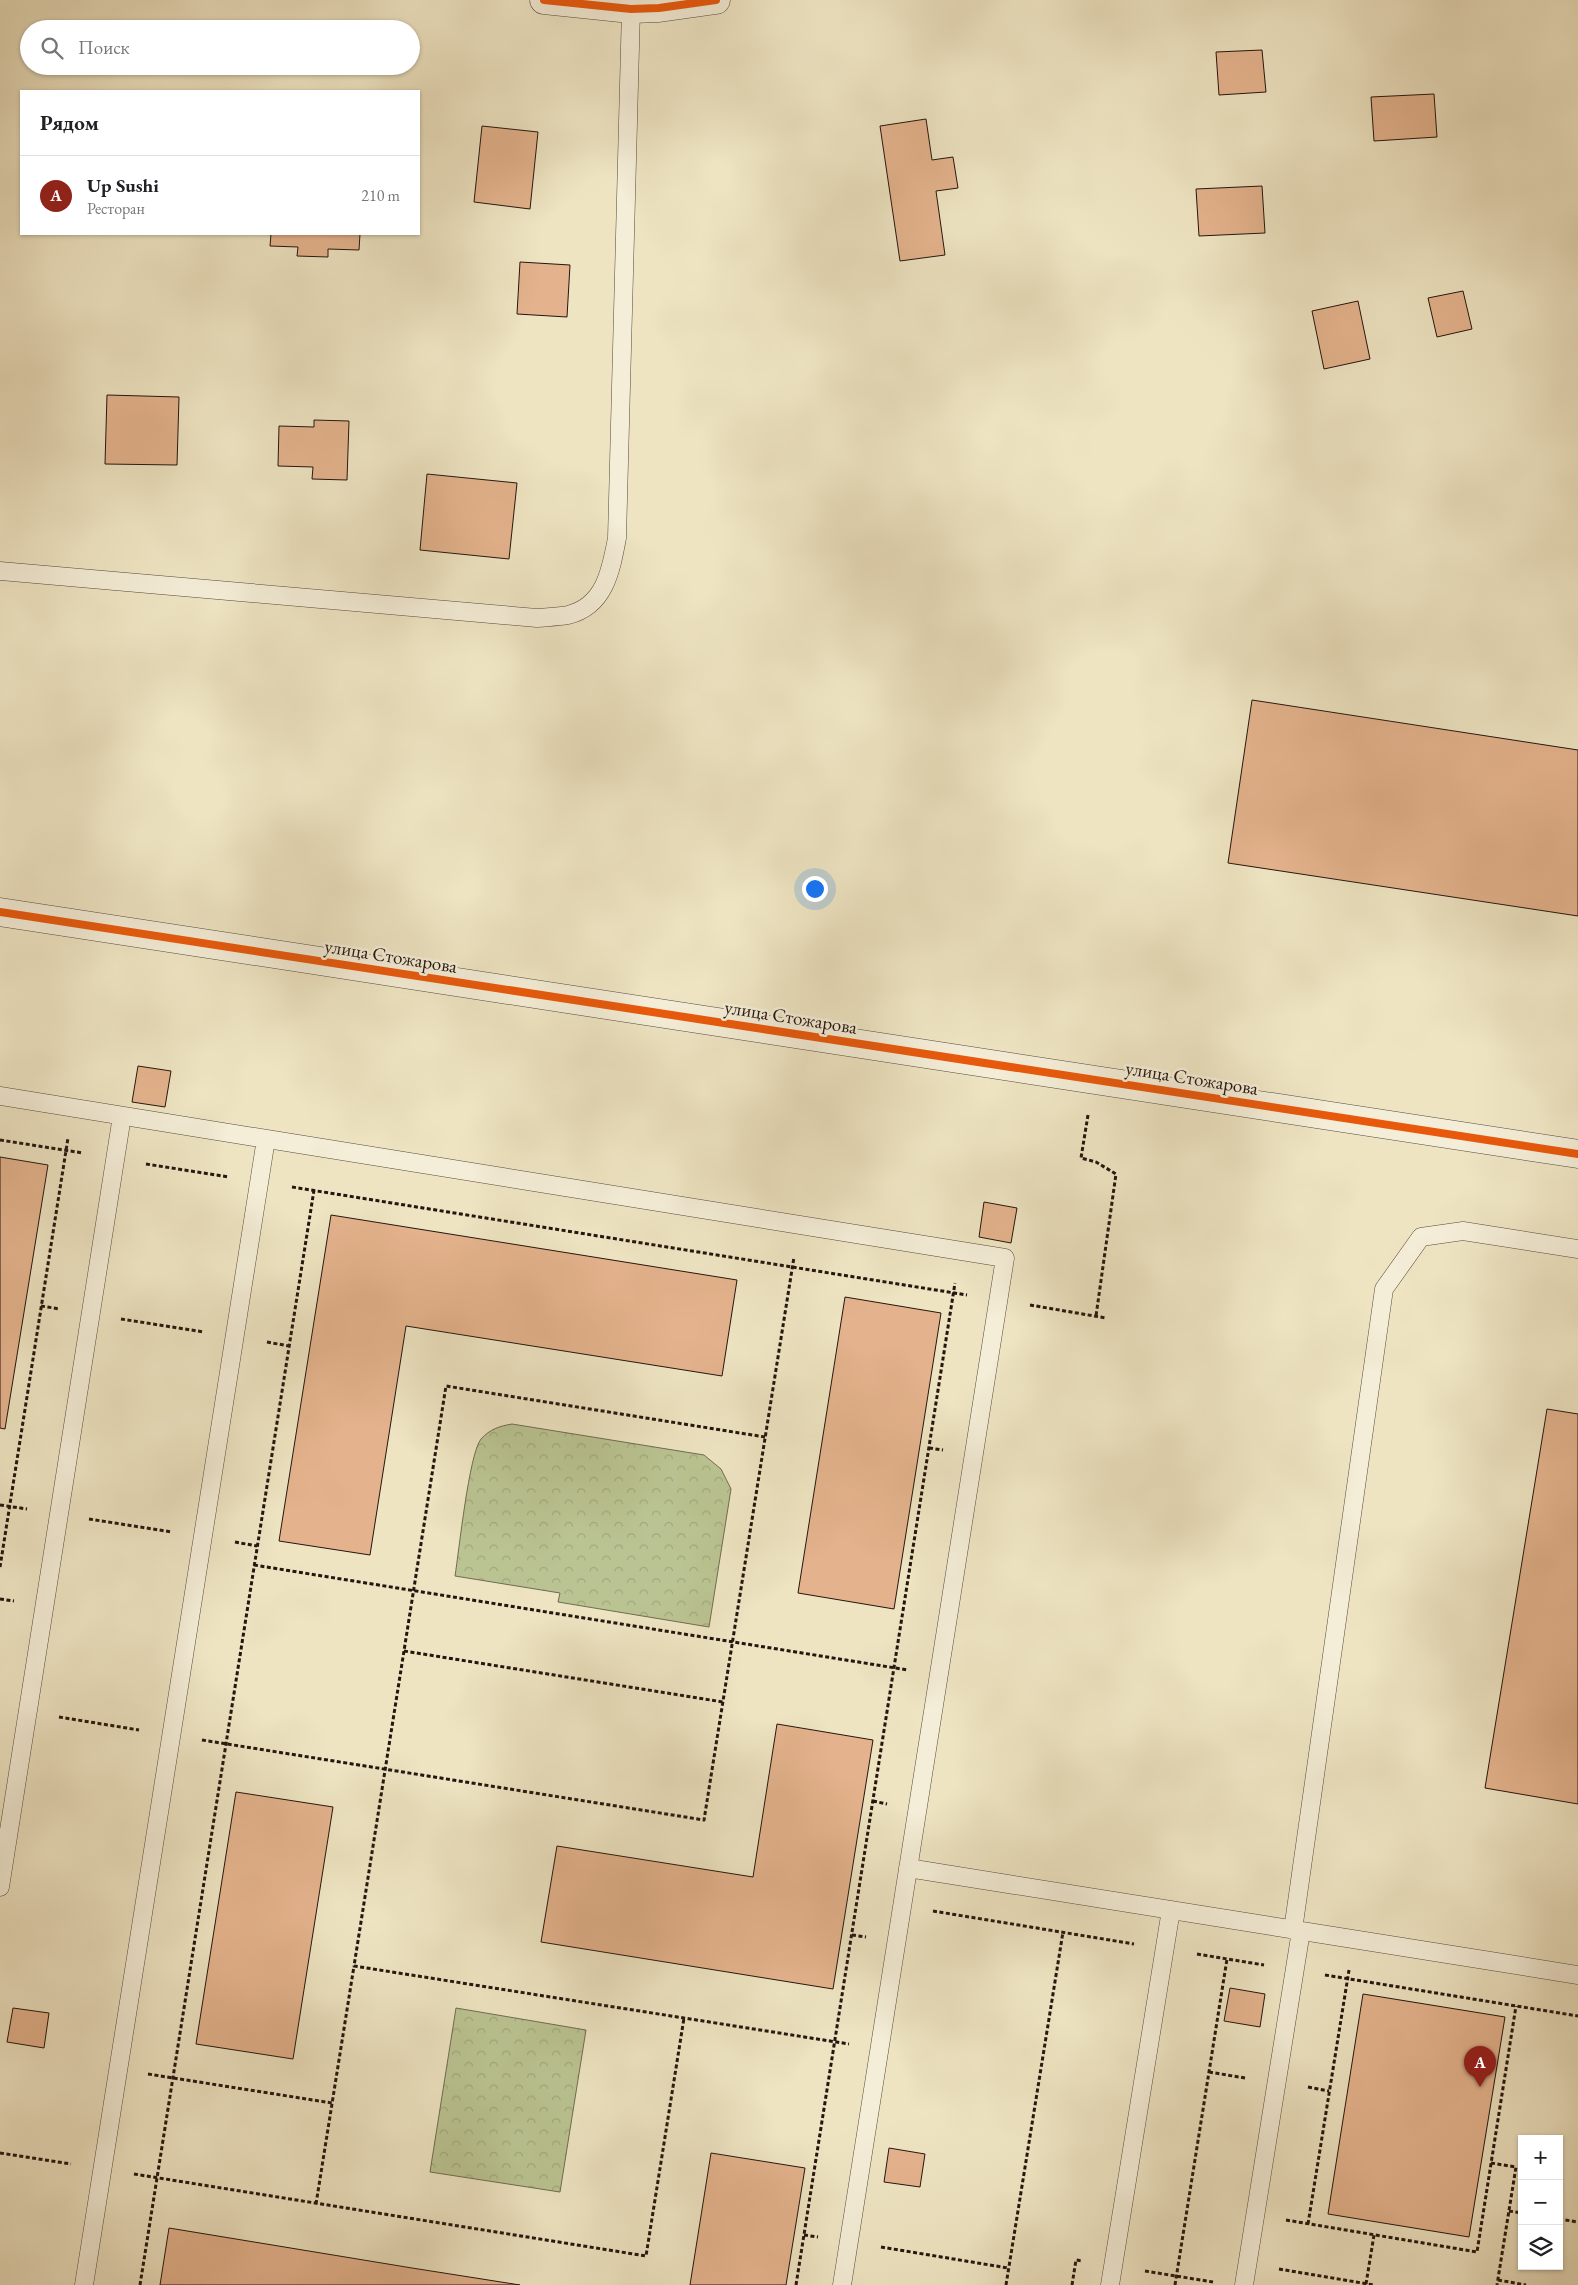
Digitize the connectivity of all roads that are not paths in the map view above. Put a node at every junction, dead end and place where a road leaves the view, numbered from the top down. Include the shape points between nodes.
1 (544, 0) edge
2 (716, 0) edge
3 (631, 9) junction
4 (0, 571) edge
5 (0, 912) edge
6 (0, 1096) edge
7 (122, 1116) junction
8 (266, 1139) junction
9 (1578, 1154) edge
10 (1578, 1249) edge
11 (908, 1868) junction
12 (0, 1887) edge
13 (1171, 1910) junction
14 (1297, 1930) junction
15 (1578, 1976) edge
16 (84, 2285) edge
17 (842, 2285) edge
18 (1110, 2285) edge
19 (1244, 2285) edge

1 - 3 street
2 - 3 street
3 - 4 lane via 617,538 610,573 596,600 569,615 537,618
5 - 9 street, улица Стожарова
6 - 7 lane
7 - 8 lane
7 - 12 lane
8 - 11 lane via 1005,1258
8 - 16 lane
10 - 14 lane via 1463,1231 1421,1237 1384,1288
11 - 13 lane
11 - 17 lane
13 - 14 lane
13 - 18 lane
14 - 15 lane
14 - 19 lane via 1295,1970

